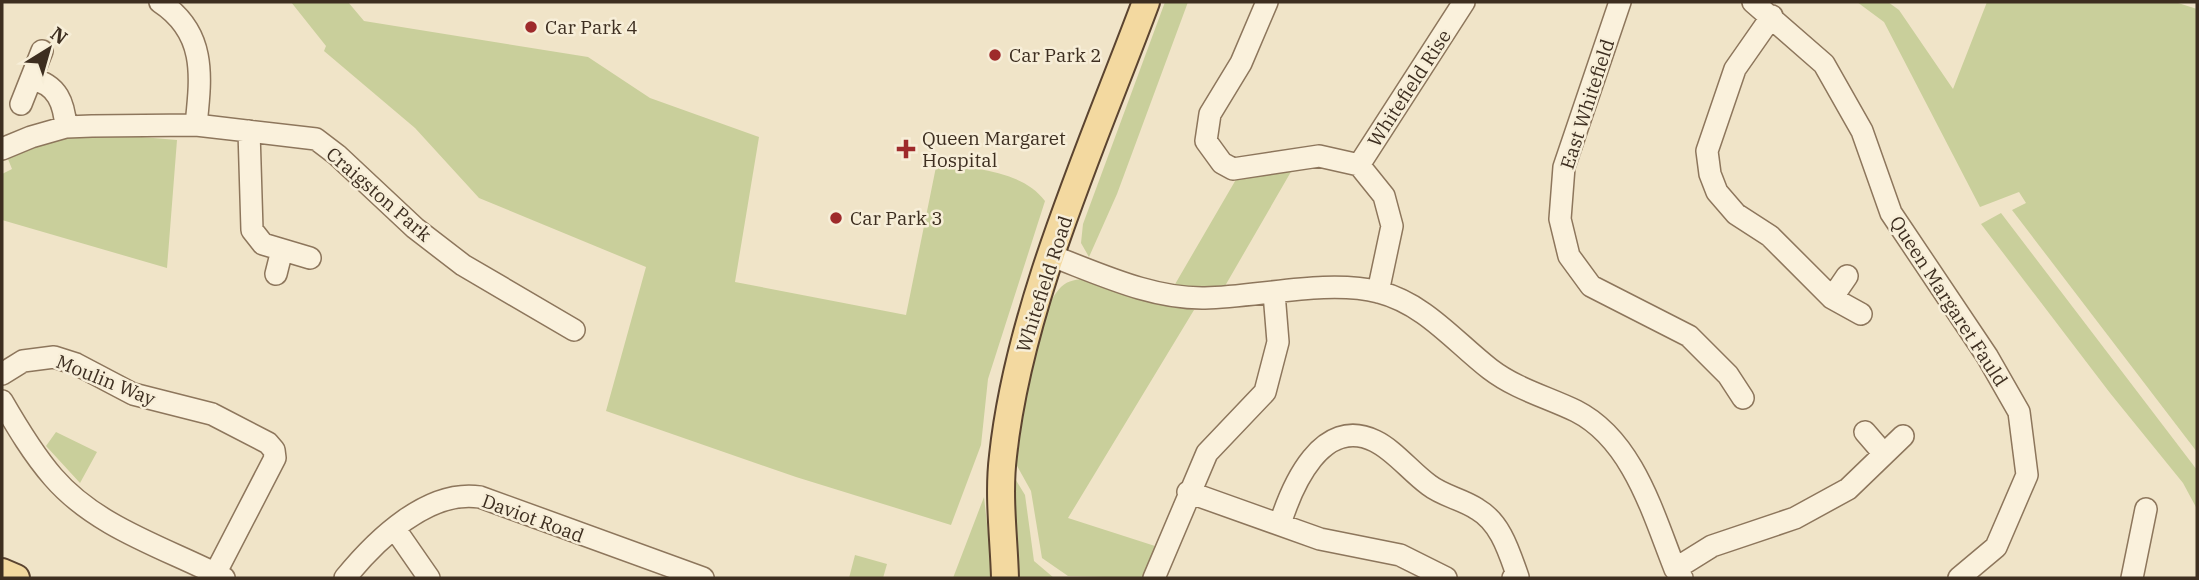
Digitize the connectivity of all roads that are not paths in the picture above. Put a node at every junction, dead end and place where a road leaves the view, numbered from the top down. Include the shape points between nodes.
1 (160, 2) edge
2 (1146, 2) edge
3 (1620, 2) edge
4 (1753, 2) edge
5 (1272, 8) edge
6 (1466, 11) edge
7 (1772, 16) junction
8 (42, 51) dead end
9 (32, 79) junction
10 (22, 104) dead end
11 (197, 125) junction
12 (66, 127) junction
13 (249, 131) junction
14 (2, 149) edge
15 (1359, 165) junction
16 (282, 250) junction
17 (1052, 256) junction
18 (310, 258) dead end
19 (276, 274) dead end
20 (1847, 276) dead end
21 (1378, 292) junction
22 (1274, 293) junction
23 (1832, 298) junction
24 (1861, 314) dead end
25 (574, 330) dead end
26 (2, 374) edge
27 (1743, 398) dead end
28 (2, 401) edge
29 (1864, 432) dead end
30 (1903, 436) dead end
31 (1884, 454) junction
32 (1188, 492) junction
33 (2146, 509) dead end
34 (1280, 524) junction
35 (395, 529) junction
36 (645, 569) edge
37 (2, 572) edge
38 (1679, 574) edge
39 (219, 576) edge
40 (16, 578) edge
41 (345, 578) edge
42 (429, 578) edge
43 (703, 578) edge
44 (1005, 578) edge
45 (1154, 578) edge
46 (1446, 578) edge
47 (1516, 578) edge
48 (1959, 578) edge
49 (2132, 578) edge

1 - 11 street via 171,9 198,47
2 - 17 main road, Whitefield Road
3 - 27 street, East Whitefield via 1564,167 1560,219 1569,256 1591,286 1689,336 1735,368
4 - 7 street, Queen Margaret Fauld
5 - 15 street via 1210,114 1206,141 1233,169 1319,156
6 - 15 street, Whitefield Rise
7 - 23 street via 1735,69 1707,151 1710,174 1717,192 1736,214 1770,236
7 - 48 street, Queen Margaret Fauld via 1824,64 1862,131 1891,213 2019,412 2027,475 1996,547
8 - 9 street
9 - 10 street
9 - 12 street via 43,81 64,103
11 - 12 street, Craigston Park
11 - 13 street, Craigston Park
12 - 14 street, Craigston Park
13 - 16 street via 252,230 263,244
13 - 25 street, Craigston Park via 316,139 463,265
15 - 21 street via 1384,196 1392,226
16 - 18 street
16 - 19 street
17 - 22 street via 1167,295 1203,299
17 - 44 main road, Whitefield Road via 1025,339 1009,410 1002,459
20 - 23 street
21 - 22 street via 1335,288
21 - 38 street via 1422,309 1495,373 1522,390 1578,412 1609,437 1640,481
22 - 32 street via 1278,342 1265,392 1207,453
23 - 24 street
26 - 39 street, Moulin Way via 23,361 54,357 133,394 212,415 268,443 275,458
28 - 39 street via 33,452 81,503 115,526
29 - 31 street
30 - 31 street
31 - 38 street via 1848,489 1795,518 1712,546
32 - 34 street
32 - 45 street
33 - 49 street
34 - 46 street via 1320,540 1400,555
34 - 47 street via 1292,488 1312,458 1342,437 1358,435 1377,442 1432,488 1479,509 1497,526
35 - 36 street, Daviot Road via 447,498 468,495
35 - 41 street, Daviot Road
35 - 42 street
36 - 43 street, Daviot Road
37 - 40 main road

